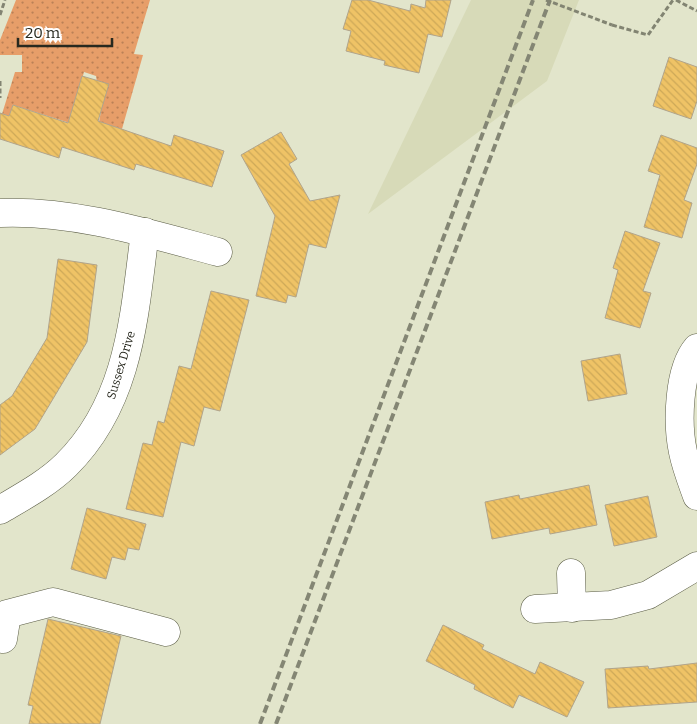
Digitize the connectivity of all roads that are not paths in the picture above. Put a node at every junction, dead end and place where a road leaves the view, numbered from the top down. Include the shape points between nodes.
1 (0, 213) edge
2 (145, 232) junction
3 (218, 252) dead end
4 (697, 348) edge
5 (697, 496) edge
6 (0, 510) edge
7 (697, 566) edge
8 (570, 574) dead end
9 (535, 608) dead end
10 (572, 608) junction
11 (166, 632) dead end
12 (0, 638) edge

1 - 2 street via 49,214
2 - 3 street
2 - 6 street, Sussex Drive via 133,331 108,408 86,443 65,466
4 - 5 street via 682,384 680,413 683,452
7 - 10 street via 648,596 611,605
8 - 10 street
9 - 10 street
11 - 12 street via 52,602 7,614 3,639

